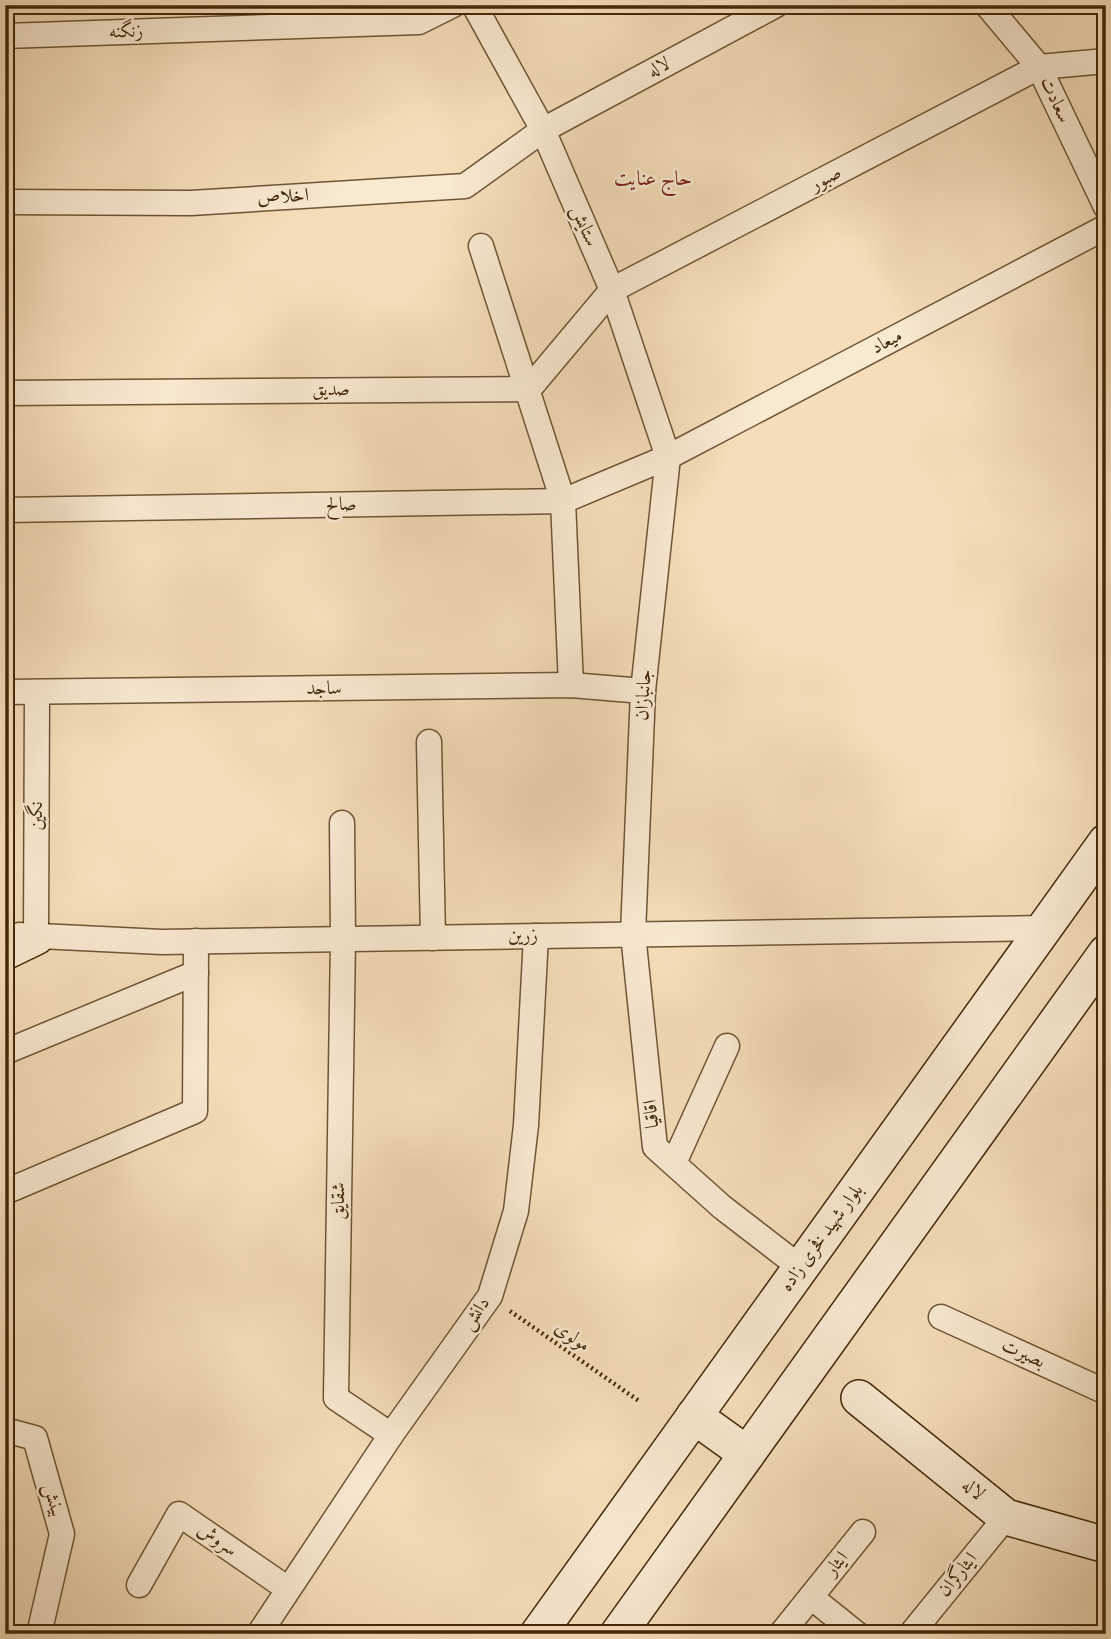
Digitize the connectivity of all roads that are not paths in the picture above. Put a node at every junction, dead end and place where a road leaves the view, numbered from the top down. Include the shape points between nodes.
1 (453, 5) edge
2 (474, 5) edge
3 (776, 5) edge
4 (987, 5) edge
5 (5, 36) edge
6 (1106, 61) edge
7 (1039, 67) junction
8 (543, 130) junction
9 (5, 202) edge
10 (1106, 207) edge
11 (1106, 227) edge
12 (481, 246) dead end
13 (612, 290) junction
14 (529, 389) junction
15 (5, 393) edge
16 (668, 457) junction
17 (563, 501) junction
18 (5, 510) edge
19 (571, 685) junction
20 (643, 691) junction
21 (5, 692) edge
22 (37, 694) junction
23 (429, 742) dead end
24 (342, 823) dead end
25 (1106, 842) edge
26 (1044, 929) junction
27 (633, 934) junction
28 (21, 936) edge
29 (536, 936) junction
30 (433, 938) junction
31 (343, 939) junction
32 (197, 941) junction
33 (5, 952) edge
34 (1106, 953) edge
35 (196, 973) junction
36 (727, 1046) dead end
37 (5, 1052) edge
38 (674, 1164) junction
39 (5, 1192) edge
40 (800, 1268) junction
41 (941, 1317) dead end
42 (1106, 1392) edge
43 (859, 1398) dead end
44 (694, 1416) junction
45 (5, 1430) edge
46 (391, 1435) junction
47 (747, 1454) junction
48 (1006, 1517) junction
49 (863, 1532) dead end
50 (1106, 1545) edge
51 (139, 1585) dead end
52 (288, 1589) junction
53 (811, 1597) junction
54 (39, 1634) edge
55 (259, 1634) edge
56 (538, 1634) edge
57 (618, 1634) edge
58 (781, 1634) edge
59 (857, 1634) edge
60 (911, 1634) edge

1 - 5 street, زنگنه via 419,22
2 - 8 street, ستایش
3 - 8 street, لاله
4 - 7 street, سعادت
6 - 7 street
7 - 10 street, سعادت
7 - 13 street, صبور
8 - 9 street, اخلاص via 465,186 191,203
8 - 13 street, ستایش
11 - 16 street, میعاد
12 - 14 street
13 - 14 street
13 - 16 street, ستایش
14 - 15 street, صدیق
14 - 17 street
16 - 17 street, صالح
16 - 20 street, جانبازان
17 - 18 street, صالح
17 - 19 street
19 - 20 street, ساجد
19 - 22 street, ساجد
20 - 27 street, جانبازان
21 - 22 street, ساجد
22 - 28 street, نگین
23 - 30 street
24 - 31 street
25 - 26 main road, بلوار شهید فخری زاده
26 - 27 street, زرین
26 - 40 main road, بلوار شهید فخری زاده
27 - 29 street, زرین
27 - 38 street, اقاقیا via 655,1147
28 - 32 street, زرین
28 - 33 main road, زرین
29 - 30 street, زرین
29 - 46 street, دانش via 526,1125 516,1211 490,1296
30 - 31 street, زرین
31 - 32 street, زرین
31 - 46 street, شقایق via 336,1398
32 - 35 street
34 - 47 main road
35 - 37 street
35 - 39 street via 195,1111
36 - 38 street
38 - 40 street, اقاقیا
40 - 44 main road, بلوار شهید فخری زاده
41 - 42 street, بصیرت
43 - 48 main road, لاله
44 - 47 main road
44 - 56 main road, بلوار شهید فخری زاده
45 - 54 street, بینش via 34,1438 62,1534
46 - 52 street, دانش
47 - 57 main road
48 - 50 main road, لاله
48 - 60 street, ایثارگران
49 - 53 street, ایثار
51 - 52 street, سروش via 179,1514
52 - 55 street, دانش
53 - 58 street, ایثار
53 - 59 street

